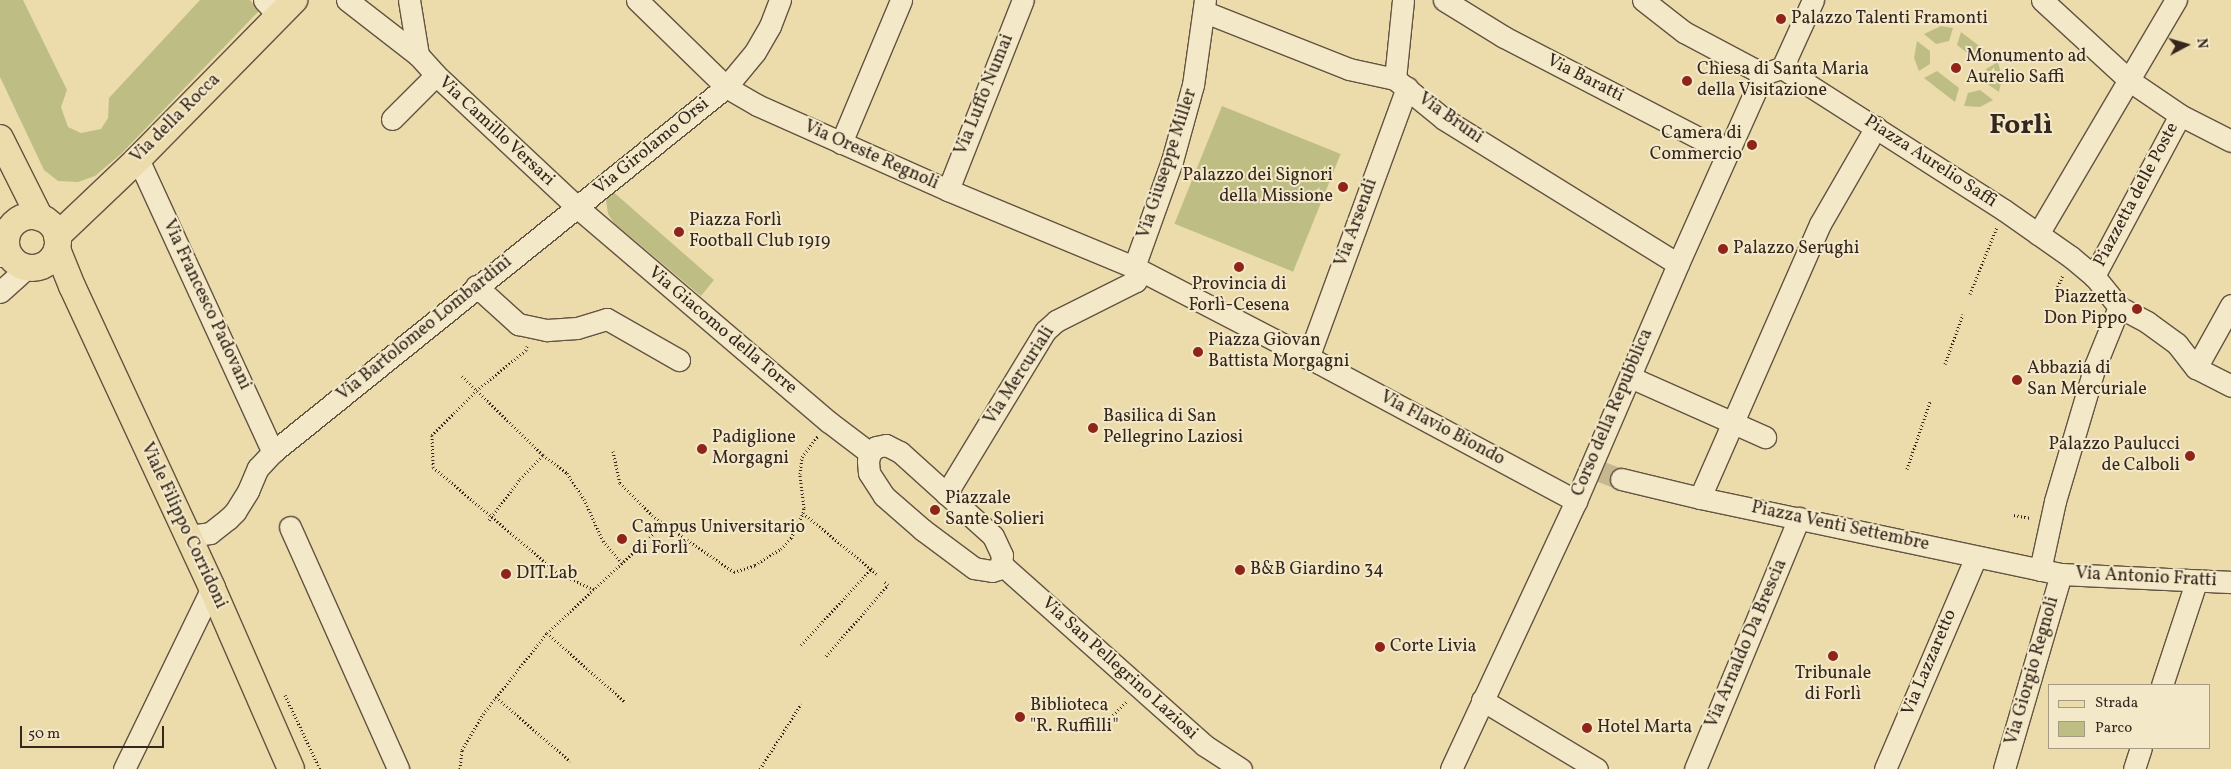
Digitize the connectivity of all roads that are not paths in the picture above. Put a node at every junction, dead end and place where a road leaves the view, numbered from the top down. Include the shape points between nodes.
1 (347, 0) edge
2 (409, 0) edge
3 (637, 0) edge
4 (779, 0) edge
5 (901, 0) edge
6 (1023, 0) edge
7 (1403, 0) edge
8 (1444, 0) edge
9 (1643, 0) edge
10 (1813, 0) edge
11 (2042, 0) edge
12 (2176, 0) edge
13 (278, 5) edge
14 (1205, 6) edge
15 (418, 55) junction
16 (1772, 71) junction
17 (436, 76) junction
18 (2130, 81) junction
19 (1401, 84) junction
20 (726, 87) junction
21 (2180, 115) junction
22 (392, 119) dead end
23 (1876, 127) junction
24 (2231, 141) edge
25 (841, 143) junction
26 (5, 149) edge
27 (1728, 153) junction
28 (138, 159) junction
29 (948, 190) junction
30 (577, 207) junction
31 (2038, 234) junction
32 (6, 238) edge
33 (45, 247) junction
34 (2071, 257) joint
35 (1678, 264) junction
36 (1134, 267) junction
37 (2094, 276) junction
38 (476, 286) junction
39 (0, 292) edge
40 (2231, 305) edge
41 (2119, 306) junction
42 (1308, 358) junction
43 (679, 360) dead end
44 (2196, 368) junction
45 (1630, 377) junction
46 (2231, 386) edge
47 (1732, 422) junction
48 (1765, 437) dead end
49 (273, 452) junction
50 (870, 452) junction
51 (1620, 479) tunnel mouth
52 (946, 494) junction
53 (1700, 498) junction
54 (1576, 501) junction
55 (1799, 518) junction
56 (290, 527) dead end
57 (188, 536) junction
58 (1976, 557) junction
59 (1001, 564) junction
60 (2040, 570) junction
61 (2061, 574) junction
62 (2196, 582) junction
63 (2231, 582) edge
64 (212, 588) junction
65 (2162, 684) edge
66 (1482, 700) junction
67 (2141, 749) edge
68 (124, 769) edge
69 (291, 769) edge
70 (398, 769) edge
71 (1242, 769) edge
72 (1451, 769) edge
73 (1597, 769) edge
74 (1695, 769) edge
75 (1885, 769) edge
76 (2004, 769) edge
77 (2134, 769) edge

1 - 15 street, Via Camillo Versari
2 - 15 street
3 - 20 street, Via Oreste Regnoli
4 - 20 street, Via Girolamo Orsi via 770,26 755,52
5 - 25 street
6 - 29 street, Via Luffo Numai
7 - 19 street, Via Arsendi
8 - 27 street, Via Baratti via 1504,37
9 - 16 street, Piazza Aurelio Saffi via 1684,32
10 - 16 street
11 - 18 street
12 - 18 street
13 - 28 main road, Via della Rocca
14 - 19 street, Via Bruni via 1349,69
14 - 36 street, Via Giuseppe Miller via 1194,85 1178,142
15 - 17 street, Via Camillo Versari
16 - 23 street, Piazza Aurelio Saffi
16 - 27 street, Corso della Repubblica
17 - 22 street
17 - 30 street, Via Camillo Versari
18 - 21 street, Piazzetta delle Poste
18 - 31 street
19 - 35 street, Via Bruni via 1444,118
19 - 42 street, Via Arsendi
20 - 25 street, Via Oreste Regnoli via 757,105
20 - 30 street, Via Girolamo Orsi
21 - 24 street
21 - 37 street, Piazzetta delle Poste
23 - 31 street, Piazza Aurelio Saffi
23 - 47 street via 1820,224
25 - 29 street, Via Oreste Regnoli
26 - 32 main road, Viale Filippo Corridoni via 14,190
26 - 33 main road, Viale Filippo Corridoni
27 - 35 street, Corso della Repubblica
28 - 33 main road, Via della Rocca
28 - 49 street, Via Francesco Padovani
29 - 36 street, Via Oreste Regnoli
30 - 38 street, Via Bartolomeo Lombardini
30 - 50 street, Via Giacomo della Torre via 829,422
31 - 34 street, Piazza Aurelio Saffi
32 - 33 main road, Viale Filippo Corridoni via 12,259
32 - 33 main road via 24,217
33 - 39 street
33 - 57 main road, Viale Filippo Corridoni via 72,286
34 - 37 street, Piazzetta delle Poste
35 - 45 street, Corso della Repubblica
36 - 42 street
36 - 52 street, Via Mercuriali via 1136,282 1056,321 1045,331
37 - 41 street
38 - 43 street via 518,324 547,330 577,328 607,319
38 - 49 street, Via Bartolomeo Lombardini
40 - 44 street
41 - 44 street via 2177,344
41 - 60 street via 2095,366 2055,501
42 - 54 street, Via Flavio Biondo
44 - 46 street
45 - 47 street
45 - 54 street, Corso della Repubblica via 1595,469
47 - 48 street
47 - 53 street
49 - 57 street, Via Bartolomeo Lombardini via 258,468 232,516 210,532
50 - 52 street via 876,447 886,446 900,452
50 - 59 street via 869,473 875,485 923,530 974,568 992,572
51 - 53 street, Piazza Venti Settembre
52 - 59 street via 993,536 1002,555
53 - 55 street, Piazza Venti Settembre
54 - 66 street, Corso della Repubblica
55 - 58 street, Piazza Venti Settembre
55 - 74 street, Via Arnaldo Da Brescia
56 - 70 street
57 - 64 main road, Viale Filippo Corridoni
58 - 60 street, Piazza Venti Settembre
58 - 75 street, Via Lazzaretto
59 - 71 street, Via San Pellegrino Laziosi via 1204,745
60 - 61 street, Piazza Venti Settembre
61 - 62 street, Via Antonio Fratti
61 - 76 street, Via Giorgio Regnoli
62 - 63 street, Via Antonio Fratti
62 - 65 street
64 - 68 street
64 - 69 main road, Viale Filippo Corridoni
66 - 72 street, Corso della Repubblica
66 - 73 street
67 - 77 street

